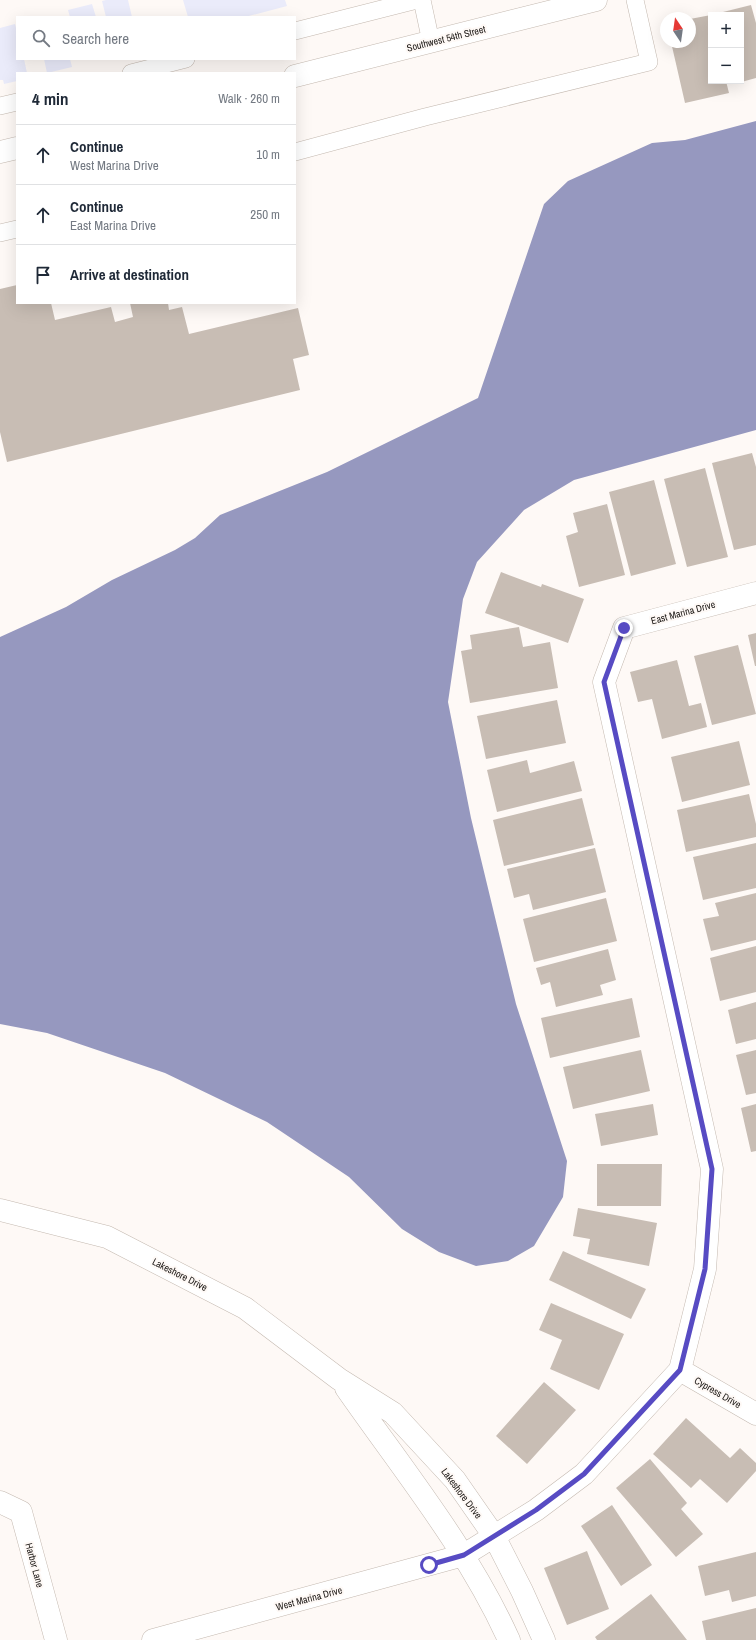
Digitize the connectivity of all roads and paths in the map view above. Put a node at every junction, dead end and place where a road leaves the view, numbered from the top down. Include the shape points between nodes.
1 (417, 0) edge
2 (422, 0) edge
3 (596, 0) edge
4 (635, 0) edge
5 (296, 31) edge
6 (431, 42) junction
7 (182, 60) edge
8 (135, 72) edge
9 (296, 76) edge
10 (16, 102) edge
11 (0, 106) edge
12 (16, 148) edge
13 (0, 152) edge
14 (296, 152) edge
15 (16, 229) edge
16 (0, 233) edge
17 (756, 593) edge
18 (0, 1210) edge
19 (680, 1370) junction
20 (339, 1379) junction
21 (756, 1414) edge
22 (0, 1502) edge
23 (494, 1536) junction
24 (464, 1555) junction
25 (56, 1640) edge
26 (153, 1640) edge
27 (509, 1640) edge
28 (544, 1640) edge

1 - 5 lane
2 - 6 lane
3 - 6 street, Southwest 54th Street
4 - 14 lane via 649,62 425,116
6 - 9 street, Southwest 54th Street
7 - 8 lane
10 - 11 lane
12 - 13 street
15 - 16 lane
17 - 19 street, East Marina Drive via 624,628 604,682 712,1169 705,1269
18 - 20 street, Lakeshore Drive via 107,1237 245,1308
19 - 21 street, Cypress Drive
19 - 23 street, East Marina Drive via 584,1474 536,1510
20 - 23 street, Lakeshore Drive via 393,1413 455,1480
20 - 24 street, Lakeshore Drive
22 - 25 street, Harbor Lane via 21,1512
23 - 24 street, East Marina Drive
23 - 28 street, Lakeshore Drive
24 - 26 street, West Marina Drive
24 - 27 street, Lakeshore Drive via 493,1605

